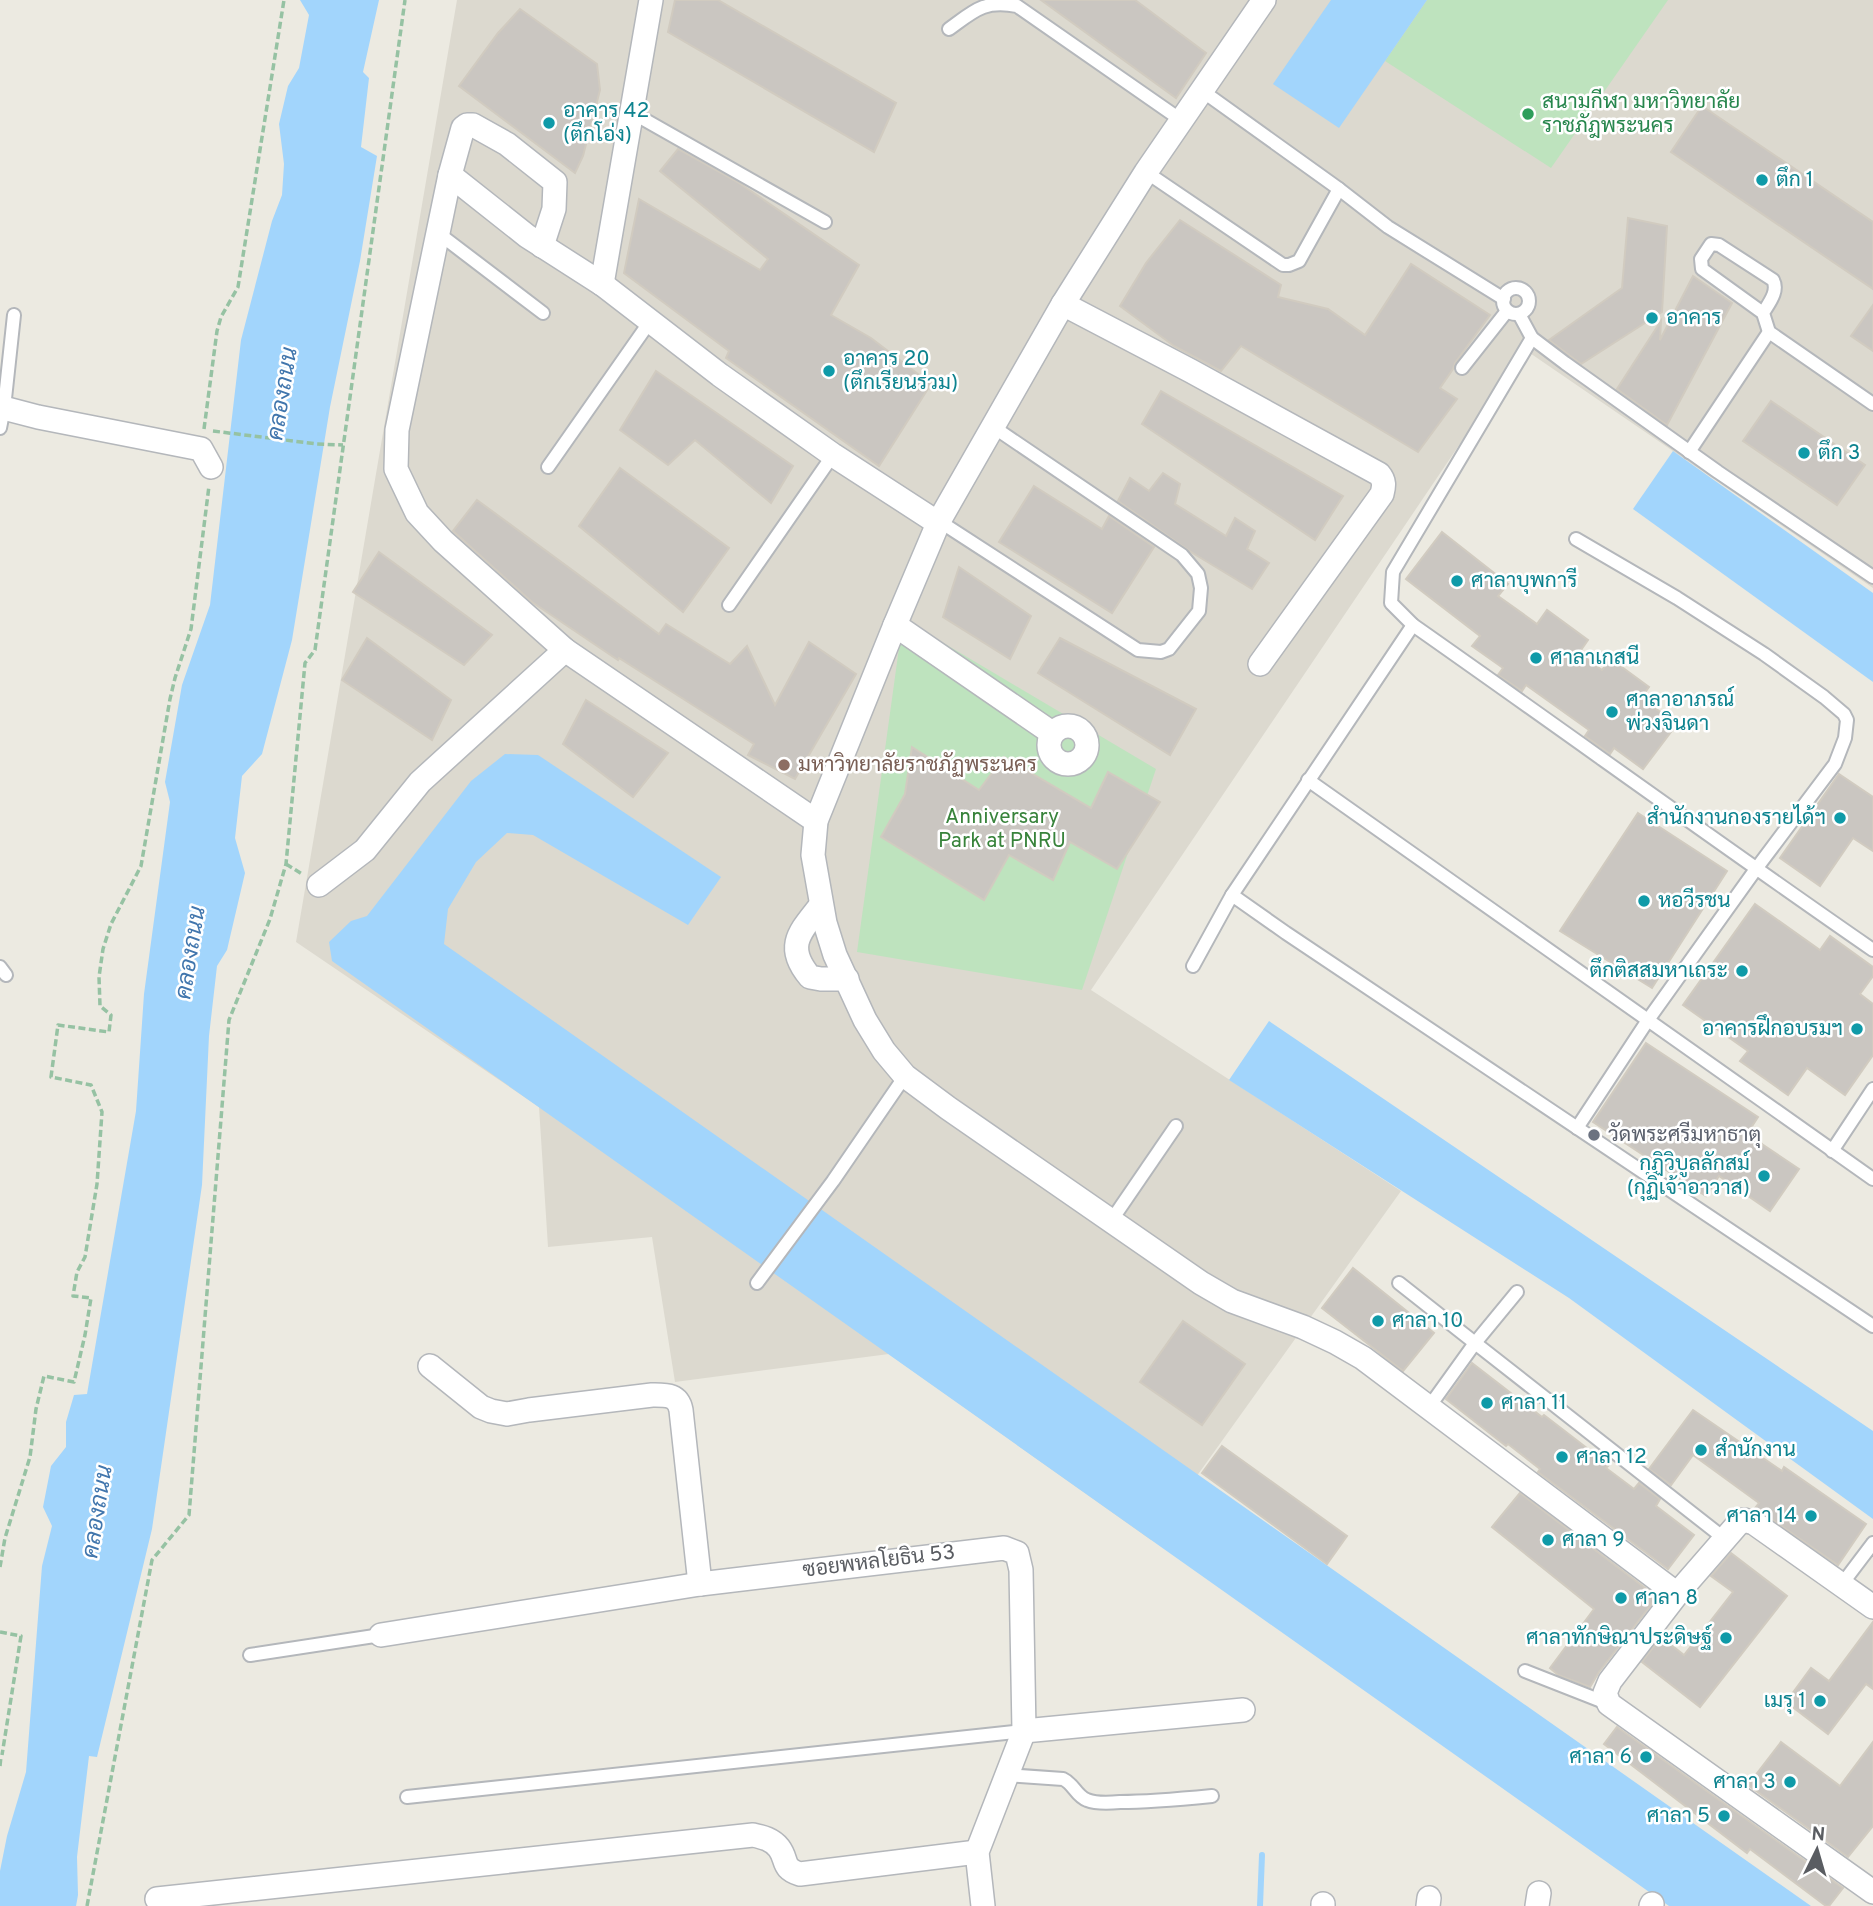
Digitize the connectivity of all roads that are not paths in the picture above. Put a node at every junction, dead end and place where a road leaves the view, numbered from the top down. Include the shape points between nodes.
1 (651, 0) edge
2 (1264, 0) edge
3 (949, 29) dead end
4 (1201, 90) junction
5 (631, 111) junction
6 (1181, 120) junction
7 (1146, 172) junction
8 (450, 175) junction
9 (1339, 189) junction
10 (825, 222) dead end
11 (438, 233) junction
12 (542, 246) junction
13 (602, 284) junction
14 (1063, 304) junction
15 (1510, 308) junction
16 (542, 313) dead end
17 (1763, 313) junction
18 (14, 315) dead end
19 (651, 320) junction
20 (1769, 332) junction
21 (1532, 338) junction
22 (1462, 368) dead end
23 (1873, 404) edge
24 (1, 414) edge
25 (992, 426) junction
26 (1689, 452) junction
27 (833, 455) junction
28 (206, 458) road end
29 (548, 467) dead end
30 (938, 522) junction
31 (1576, 539) dead end
32 (1873, 577) edge
33 (729, 605) dead end
34 (895, 625) junction
35 (1413, 625) junction
36 (565, 650) junction
37 (1261, 663) dead end
38 (1052, 733) dead end
39 (1308, 780) junction
40 (816, 821) junction
41 (1756, 869) junction
42 (319, 885) dead end
43 (1232, 895) junction
44 (821, 905) junction
45 (1873, 950) edge
46 (1193, 966) dead end
47 (846, 979) junction
48 (1648, 1020) junction
49 (905, 1076) junction
50 (1873, 1089) edge
51 (1176, 1126) dead end
52 (1577, 1128) junction
53 (1832, 1150) junction
54 (1873, 1179) edge
55 (1111, 1221) junction
56 (757, 1283) dead end
57 (1399, 1283) dead end
58 (1517, 1292) dead end
59 (1873, 1326) edge
60 (1475, 1343) junction
61 (430, 1366) dead end
62 (1429, 1407) junction
63 (1725, 1539) junction
64 (1873, 1543) edge
65 (700, 1584) junction
66 (1842, 1584) junction
67 (1677, 1594) junction
68 (1873, 1606) edge
69 (381, 1634) joint
70 (250, 1656) dead end
71 (1525, 1671) dead end
72 (1609, 1704) junction
73 (1243, 1710) dead end
74 (1024, 1731) junction
75 (1007, 1775) junction
76 (1212, 1796) dead end
77 (407, 1797) dead end
78 (977, 1852) junction
79 (1873, 1892) edge
80 (157, 1899) dead end
81 (983, 1906) edge

1 - 5 street
2 - 4 street
3 - 6 lane via 993,1 1017,6
4 - 6 street
4 - 9 lane
5 - 10 lane
5 - 13 street
6 - 7 street
7 - 9 lane via 1283,265 1299,261
7 - 14 street
8 - 11 street
8 - 12 street
8 - 12 street via 467,125 507,144 555,182 554,209
9 - 15 lane
11 - 16 lane
11 - 36 street via 397,430 396,469 417,513 443,541
12 - 13 street
13 - 19 street
14 - 25 street
14 - 37 street via 1191,370 1383,479 1382,494
15 - 21 lane
15 - 22 lane
17 - 17 lane via 1702,269 1701,259 1711,244 1773,280 1775,291
17 - 20 lane
18 - 24 lane
19 - 27 street
19 - 29 lane
20 - 23 lane
20 - 26 lane
21 - 26 lane
21 - 35 lane via 1393,572 1391,603
24 - 28 street via 38,417
25 - 30 street
25 - 30 lane via 1182,555 1198,574 1199,611 1169,649 1138,650
26 - 32 lane
27 - 30 street
27 - 33 lane
30 - 34 street
31 - 41 lane via 1764,654 1844,714 1846,738 1835,764
34 - 38 street
34 - 40 street
35 - 39 lane
35 - 41 lane
36 - 40 street
36 - 42 street via 421,782 365,850
39 - 43 lane
39 - 48 lane
40 - 44 street via 813,855
41 - 45 lane
41 - 48 lane
43 - 46 lane
43 - 52 lane
44 - 47 street
44 - 47 street via 802,928 796,956 810,977
47 - 49 street via 865,1020
48 - 52 lane
48 - 53 lane
49 - 55 street
49 - 56 lane
50 - 53 lane
51 - 55 lane
52 - 59 lane
53 - 54 lane
55 - 62 street via 1232,1301 1314,1332 1363,1358
57 - 60 lane
58 - 60 lane
60 - 62 lane
60 - 63 lane
61 - 65 street via 481,1407 507,1414 652,1395 671,1395 680,1402
62 - 67 street
63 - 66 street via 1744,1520 1754,1523
63 - 67 street
64 - 66 lane
65 - 69 street, ซอยพหลโยธิน 53
65 - 74 street, ซอยพหลโยธิน 53 via 1004,1548 1017,1553
66 - 68 street
67 - 72 street via 1610,1681 1605,1693
69 - 70 lane
71 - 72 lane
72 - 79 street
73 - 74 street
74 - 75 street, ซอยพหลโยธิน 53
74 - 77 lane
75 - 76 lane via 1063,1779 1087,1801 1103,1803
75 - 78 street, ซอยพหลโยธิน 53
78 - 80 street via 800,1874 790,1871 780,1848 752,1835
78 - 81 street, ซอยพหลโยธิน 53

